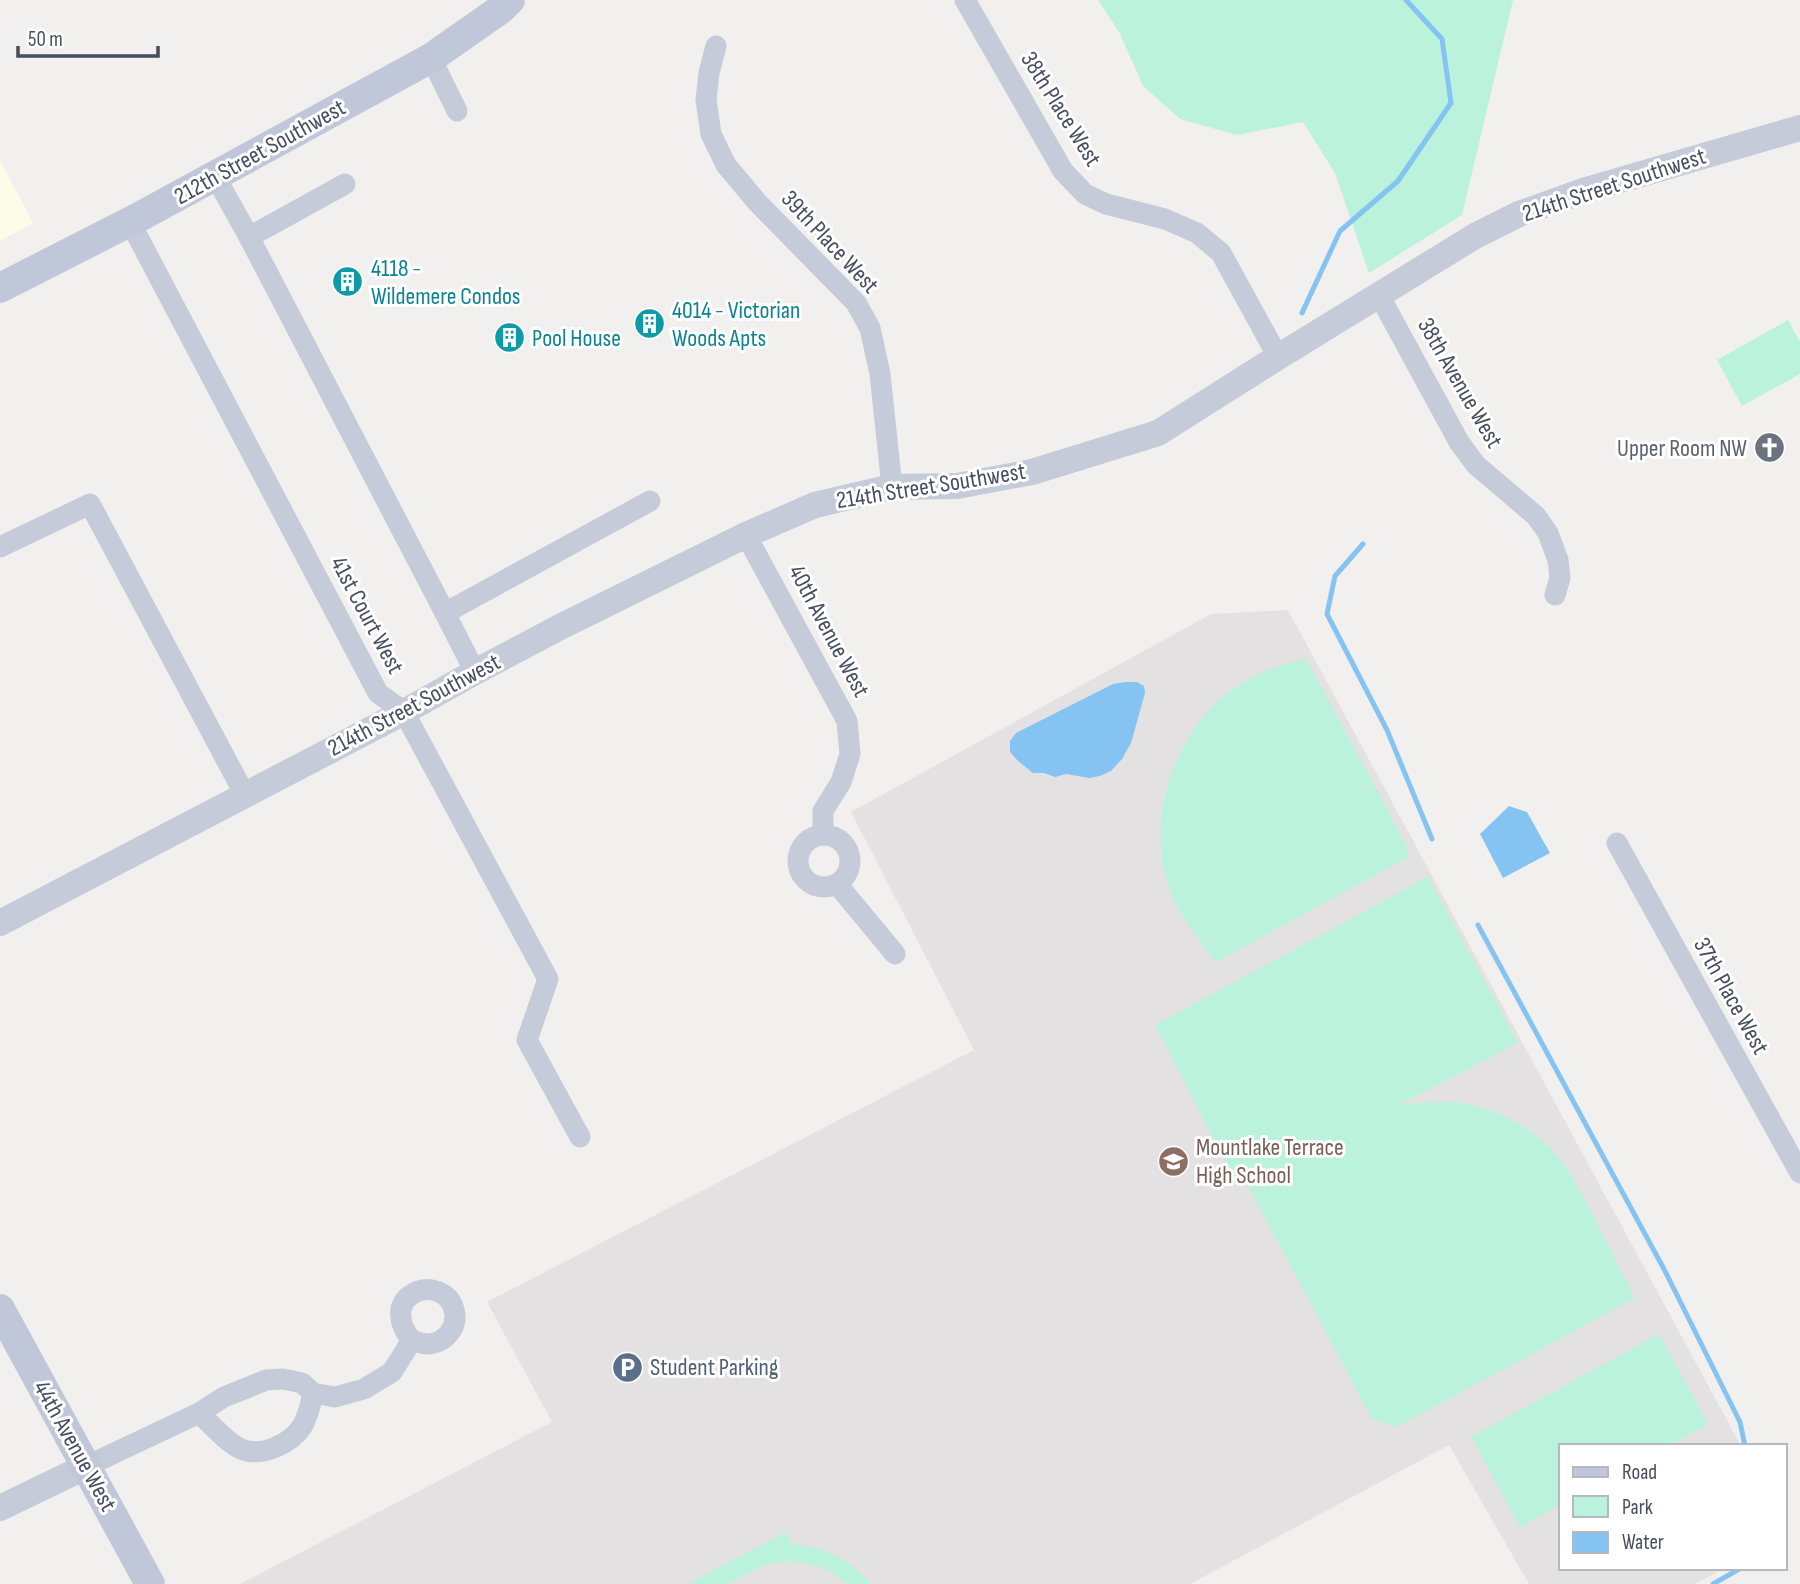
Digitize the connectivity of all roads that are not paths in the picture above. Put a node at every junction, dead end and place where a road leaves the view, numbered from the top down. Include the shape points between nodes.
1 (510, 0) edge
2 (965, 0) edge
3 (716, 46) dead end
4 (430, 58) junction
5 (457, 111) dead end
6 (1800, 128) edge
7 (215, 176) junction
8 (345, 184) dead end
9 (130, 222) junction
10 (249, 237) junction
11 (0, 288) edge
12 (1379, 295) junction
13 (1278, 357) junction
14 (892, 487) junction
15 (650, 501) dead end
16 (746, 535) junction
17 (0, 547) edge
18 (1555, 595) dead end
19 (445, 613) junction
20 (475, 672) junction
21 (404, 712) junction
22 (245, 795) junction
23 (822, 835) junction
24 (1617, 843) dead end
25 (837, 884) junction
26 (0, 923) edge
27 (895, 954) dead end
28 (580, 1137) dead end
29 (1800, 1173) edge
30 (0, 1309) edge
31 (412, 1340) dead end
32 (313, 1393) junction
33 (199, 1413) junction
34 (87, 1466) junction
35 (0, 1507) edge
36 (150, 1584) edge

1 - 4 main road, 212th Street Southwest
2 - 13 street, 38th Place West via 1063,171 1085,194 1165,219 1197,233 1221,253
3 - 14 street, 39th Place West via 706,100 711,134 726,165 856,303 870,328 880,374
4 - 5 street
4 - 7 main road, 212th Street Southwest
6 - 12 street, 214th Street Southwest via 1519,214
7 - 9 main road, 212th Street Southwest
7 - 10 street
8 - 10 street
9 - 11 main road, 212th Street Southwest
9 - 21 street, 41st Court West via 378,693
10 - 19 street
12 - 13 street, 214th Street Southwest
12 - 18 street, 38th Avenue West via 1459,442 1476,465 1536,516 1548,533 1558,560 1560,578
13 - 14 street, 214th Street Southwest via 1158,433 1032,472 957,486
14 - 16 street, 214th Street Southwest via 815,505
15 - 19 street
16 - 20 street, 214th Street Southwest
16 - 23 street, 40th Avenue West via 847,721 850,754 841,782 823,811
17 - 22 street via 90,504
19 - 20 street
20 - 21 street, 214th Street Southwest
21 - 22 street, 214th Street Southwest
21 - 28 street, 41st Court West via 548,979 527,1040
22 - 26 street, 214th Street Southwest
23 - 25 street via 838,839 849,851 849,868
23 - 25 street via 802,847 799,871 817,887
24 - 29 street, 37th Place West
25 - 27 street
30 - 34 main road, 44th Avenue West
31 - 32 street via 392,1372 364,1389 335,1397
32 - 33 street via 302,1383 266,1380
32 - 33 street via 302,1426 291,1439 257,1452 240,1449
33 - 34 street
34 - 35 street
34 - 36 main road, 44th Avenue West

